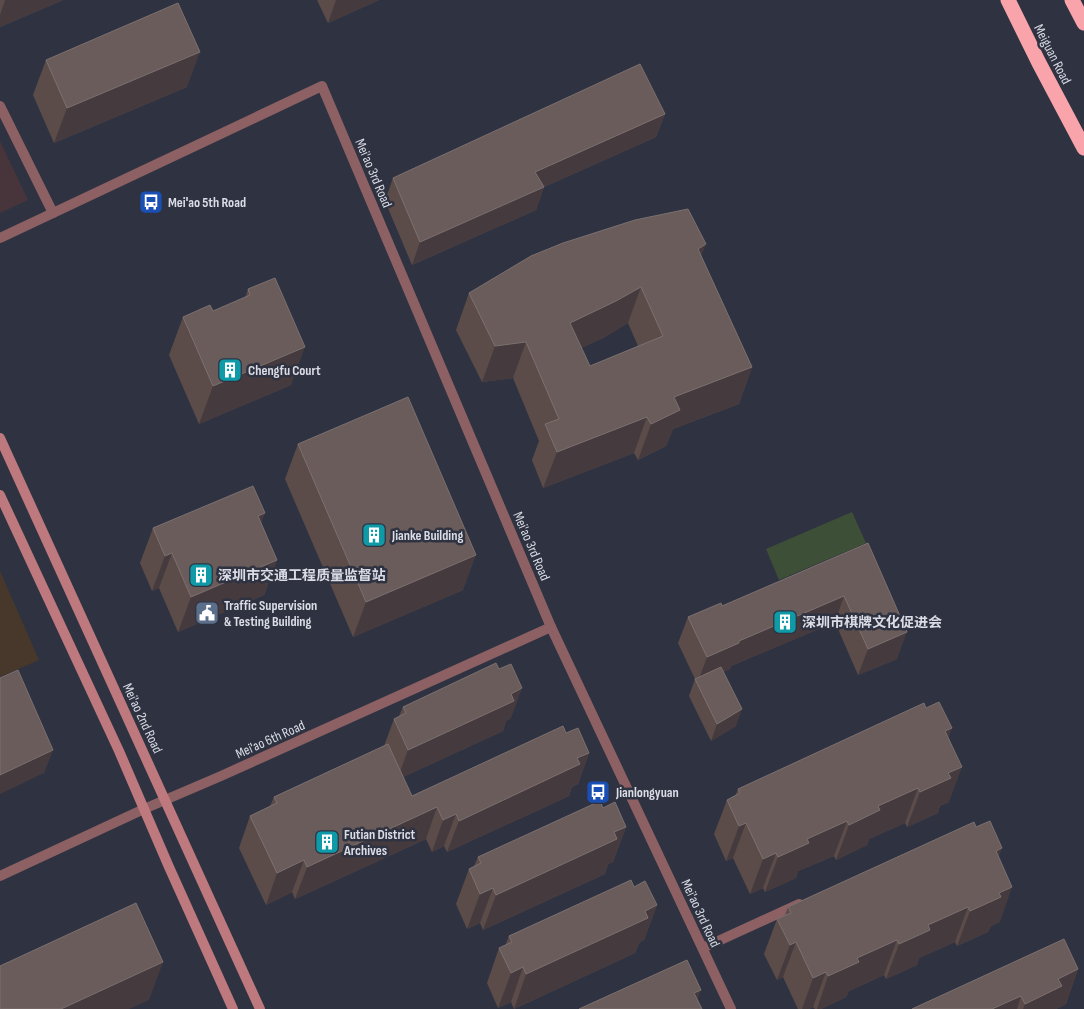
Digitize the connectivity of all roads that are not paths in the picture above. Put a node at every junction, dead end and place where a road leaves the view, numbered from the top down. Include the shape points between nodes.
1 (1008, 0) edge
2 (1072, 0) edge
3 (1084, 23) edge
4 (0, 106) edge
5 (1084, 148) edge
6 (53, 213) junction
7 (0, 238) edge
8 (0, 438) edge
9 (0, 495) edge
10 (551, 627) junction
11 (166, 800) junction
12 (144, 809) junction
13 (0, 876) edge
14 (808, 900) edge
15 (703, 948) junction
16 (233, 1009) edge
17 (260, 1009) edge
18 (731, 1009) edge

1 - 5 highway, Meiguan Road
2 - 3 highway
4 - 6 street
6 - 7 street
6 - 10 street, Mei'ao 3rd Road via 322,86
8 - 11 street, Mei'ao 2nd Road
9 - 12 street
10 - 11 street, Mei'ao 6th Road
10 - 15 street, Mei'ao 3rd Road
11 - 12 street, Mei'ao 6th Road
11 - 17 street, Mei'ao 2nd Road
12 - 13 street, Mei'ao 6th Road
12 - 16 street
14 - 15 street
15 - 18 street, Mei'ao 3rd Road

